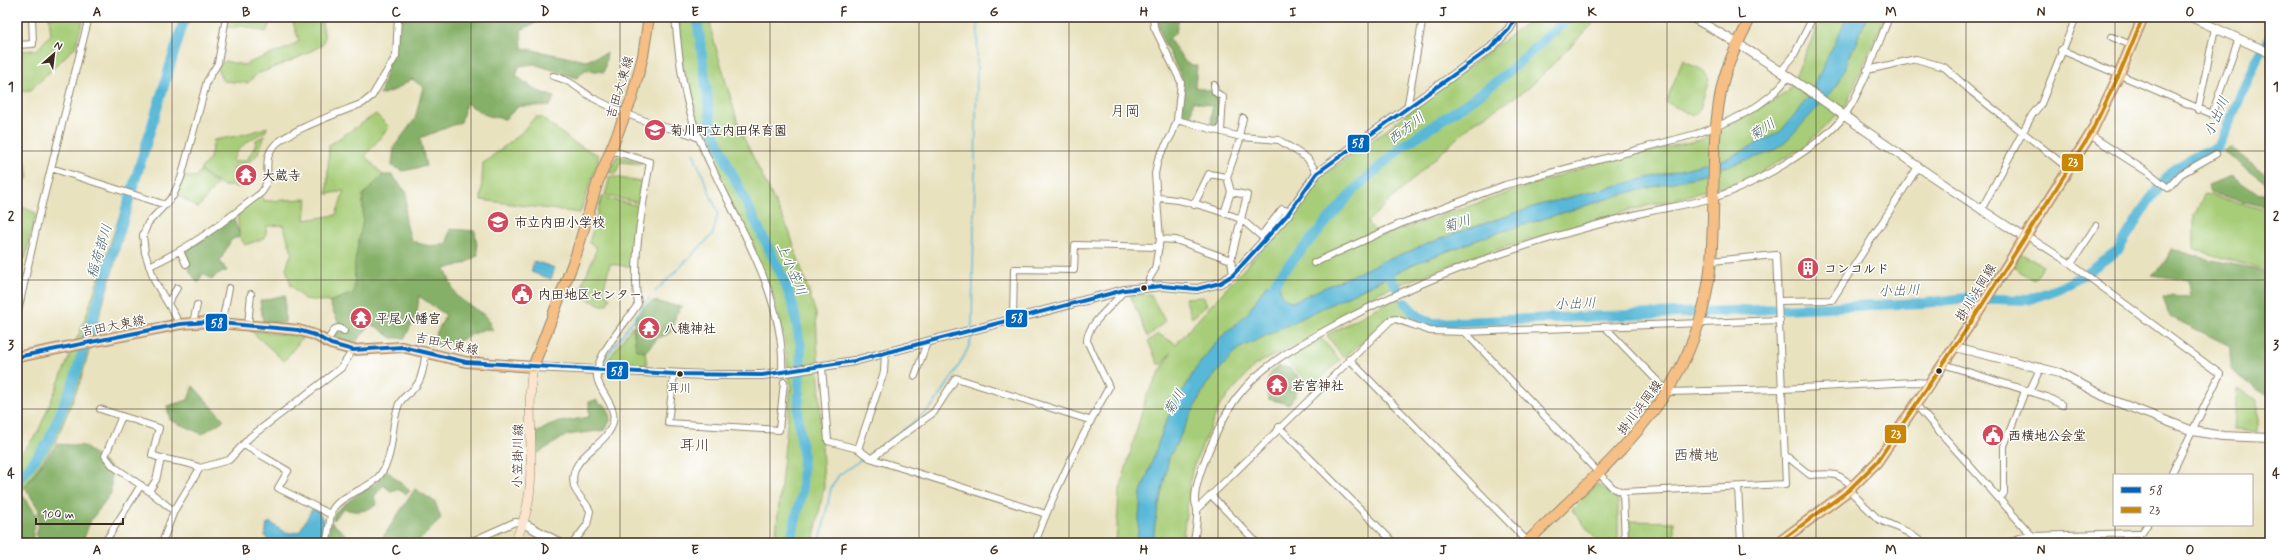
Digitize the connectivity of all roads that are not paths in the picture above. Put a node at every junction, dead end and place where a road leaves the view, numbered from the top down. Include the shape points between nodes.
1 (32, 17) edge
2 (89, 17) edge
3 (226, 17) edge
4 (398, 17) edge
5 (649, 17) edge
6 (675, 17) edge
7 (1153, 17) edge
8 (1423, 17) edge
9 (1516, 17) edge
10 (1751, 17) edge
11 (1813, 17) edge
12 (1889, 17) edge
13 (2076, 17) edge
14 (2143, 17) edge
15 (2191, 17) edge
16 (1696, 18) edge
17 (2215, 28) junction
18 (2112, 37) dead end
19 (2239, 38) junction
20 (1738, 42) junction
21 (17, 45) edge
22 (2131, 45) junction
23 (2061, 50) junction
24 (2269, 52) edge
25 (1867, 70) junction
26 (1787, 75) junction
27 (2119, 75) junction
28 (553, 76) dead end
29 (1214, 85) dead end
30 (1407, 109) junction
31 (2198, 110) junction
32 (626, 114) junction
33 (1843, 115) junction
34 (1243, 118) dead end
35 (1177, 120) junction
36 (1717, 128) junction
37 (1221, 131) junction
38 (2022, 133) junction
39 (2090, 135) junction
40 (1240, 137) junction
41 (698, 138) junction
42 (610, 150) junction
43 (2216, 154) dead end
44 (1918, 167) junction
45 (52, 168) junction
46 (2069, 169) junction
47 (1317, 173) junction
48 (1227, 177) junction
49 (1231, 192) junction
50 (1157, 198) junction
51 (1714, 198) junction
52 (166, 205) junction
53 (1194, 205) junction
54 (1981, 210) junction
55 (1290, 212) junction
56 (1224, 213) junction
57 (1240, 219) junction
58 (2096, 226) dead end
59 (2025, 236) junction
60 (1160, 239) junction
61 (1160, 247) junction
62 (180, 251) junction
63 (1231, 260) junction
64 (1711, 261) junction
65 (1314, 263) dead end
66 (186, 264) dead end
67 (2071, 264) junction
68 (149, 266) junction
69 (1233, 276) junction
70 (1150, 287) junction
71 (177, 288) dead end
72 (229, 288) dead end
73 (1124, 290) junction
74 (251, 294) dead end
75 (1779, 301) junction
76 (168, 303) junction
77 (197, 305) dead end
78 (17, 316) edge
79 (1013, 320) junction
80 (1780, 320) junction
81 (193, 323) junction
82 (1699, 323) junction
83 (180, 324) junction
84 (222, 324) junction
85 (248, 325) junction
86 (1606, 328) junction
87 (344, 331) dead end
88 (1465, 332) junction
89 (327, 341) junction
90 (926, 342) junction
91 (1955, 347) junction
92 (353, 350) junction
93 (426, 351) junction
94 (885, 353) junction
95 (17, 357) edge
96 (1349, 359) junction
97 (1943, 364) junction
98 (534, 367) junction
99 (822, 367) junction
100 (2041, 367) junction
101 (597, 370) junction
102 (782, 372) junction
103 (674, 374) junction
104 (915, 376) dead end
105 (784, 382) dead end
106 (1930, 383) junction
107 (1782, 389) junction
108 (1668, 392) junction
109 (2027, 392) junction
110 (1916, 405) junction
111 (2062, 405) dead end
112 (100, 409) dead end
113 (122, 416) junction
114 (1089, 420) junction
115 (1279, 427) junction
116 (2193, 431) junction
117 (2270, 438) edge
118 (244, 445) junction
119 (858, 449) junction
120 (1785, 455) junction
121 (871, 458) junction
122 (161, 459) junction
123 (200, 468) junction
124 (1598, 474) junction
125 (2172, 474) edge
126 (141, 485) junction
127 (1738, 487) junction
128 (1850, 488) junction
129 (149, 492) junction
130 (1623, 492) junction
131 (1211, 496) junction
132 (2000, 499) junction
133 (1198, 508) junction
134 (174, 511) junction
135 (330, 514) junction
136 (1046, 514) junction
137 (523, 524) junction
138 (2146, 526) edge
139 (2032, 536) junction
140 (108, 543) edge
141 (162, 543) edge
142 (326, 543) edge
143 (468, 543) edge
144 (514, 543) edge
145 (560, 543) edge
146 (573, 543) edge
147 (1035, 543) edge
148 (1194, 543) edge
149 (1258, 543) edge
150 (1394, 543) edge
151 (1528, 543) edge
152 (1624, 543) edge
153 (1741, 543) edge
154 (1778, 543) edge
155 (1923, 543) edge
156 (2008, 543) edge
157 (2039, 543) edge

1 - 21 street via 33,44
2 - 45 street
3 - 52 street via 218,63 207,81 181,178
4 - 62 street via 396,56 372,96 363,103 297,131 278,143 269,156 269,179 261,193 216,229
5 - 32 main road, 吉田大東線 via 636,84
6 - 41 street via 684,86
7 - 35 street via 1154,27 1181,82
8 - 30 street
9 - 30 street via 1509,29 1491,48
10 - 20 main road, 掛川浜岡線
11 - 26 street
12 - 25 street
13 - 23 street
14 - 22 main road, 掛川浜岡線
15 - 17 street
16 - 20 street
17 - 19 street
17 - 31 street
18 - 22 street
19 - 24 street
19 - 31 street via 2212,114
20 - 26 street
20 - 36 main road, 掛川浜岡線 via 1724,77
22 - 27 main road, 掛川浜岡線
23 - 27 street
23 - 38 street via 2041,104
25 - 33 street
25 - 38 street via 1916,59 1944,67
26 - 33 street
26 - 36 street via 1781,87 1760,105
27 - 31 street
27 - 39 main road, 掛川浜岡線
28 - 32 street via 566,79 592,97
29 - 37 street via 1215,92 1223,97
30 - 47 street
32 - 41 street
32 - 42 main road, 吉田大東線
33 - 44 street
33 - 51 street via 1810,147 1750,183
34 - 40 street
35 - 37 street
35 - 50 street via 1158,159 1155,174
36 - 51 main road, 掛川浜岡線
36 - 65 street via 1498,187 1400,224
37 - 40 street
38 - 46 street
38 - 54 street
39 - 43 street via 2168,188 2181,174
39 - 46 main road, 掛川浜岡線
40 - 47 street via 1279,140 1307,158
40 - 48 street
41 - 102 street via 768,288 781,336
42 - 98 main road, 吉田大東線 via 576,255
42 - 101 street via 650,162 643,203 635,287 638,304 601,356
44 - 54 street
44 - 75 street via 1832,300
45 - 52 street
45 - 78 street
46 - 59 main road, 掛川浜岡線
47 - 55 street
48 - 49 street
48 - 53 street via 1209,174
49 - 56 street
49 - 57 street via 1247,195
50 - 53 street via 1174,199
50 - 60 street
51 - 64 main road, 掛川浜岡線
51 - 133 street via 1580,229 1483,259 1354,314 1286,352 1238,395 1228,410 1200,473 1195,501
52 - 68 street via 148,223 143,235 144,253
53 - 56 street
54 - 59 street
55 - 57 street via 1282,209 1261,236
55 - 69 street
56 - 57 street
57 - 63 street
58 - 67 street
59 - 67 street
59 - 91 main road, 掛川浜岡線
60 - 61 street
60 - 63 street via 1176,240
61 - 70 street via 1155,270 1149,279
61 - 79 street via 1075,245 1074,270 1014,269
62 - 66 street
62 - 68 street
63 - 69 street
64 - 75 street via 1776,255
64 - 82 main road, 掛川浜岡線
67 - 116 street via 2220,374
68 - 76 street
69 - 70 street via 1220,283 1197,289
70 - 73 street
71 - 76 street
72 - 84 street
73 - 79 street
73 - 114 street via 1087,335 1087,341 1109,387
74 - 85 street
75 - 80 street
76 - 83 street
77 - 81 street
79 - 90 street
80 - 82 street
80 - 107 street
81 - 83 main road, 吉田大東線
81 - 84 main road, 吉田大東線
82 - 86 street
82 - 108 main road, 掛川浜岡線 via 1682,366
83 - 95 main road, 吉田大東線
84 - 85 main road, 吉田大東線
85 - 89 main road, 吉田大東線 via 298,330
86 - 88 street
86 - 108 street
87 - 89 street via 335,329
88 - 96 street via 1430,331 1391,320
88 - 124 street
89 - 92 main road, 吉田大東線
90 - 94 street
90 - 104 street
91 - 97 main road, 掛川浜岡線
91 - 100 street
92 - 93 main road, 吉田大東線 via 402,347
92 - 118 street via 341,368 250,437
93 - 98 main road, 吉田大東線 via 466,362
93 - 135 street via 419,380 400,404 391,438 389,459 382,474 333,508
94 - 99 street
94 - 119 street via 884,372
96 - 115 street
96 - 151 street
97 - 106 main road, 掛川浜岡線
97 - 109 street
98 - 101 street
98 - 137 main road, 小笠掛川線 via 530,403 530,489
99 - 102 street
99 - 119 street via 828,441
100 - 109 street
100 - 116 street via 2060,373 2109,398
101 - 103 street
101 - 146 street via 597,377 614,416 613,424 573,470 574,486 590,511 587,525
102 - 103 street via 728,376
103 - 105 street via 668,423 779,430
106 - 107 street
106 - 110 main road, 掛川浜岡線
107 - 108 street
107 - 120 street
108 - 124 main road, 掛川浜岡線 via 1639,431
109 - 111 street via 2047,397
109 - 132 street via 2004,446 2004,493
110 - 128 main road, 掛川浜岡線 via 1877,462
110 - 132 street
112 - 113 street
113 - 122 street via 159,428 152,455
113 - 126 street via 105,456 112,466
114 - 121 street via 956,378 934,412
114 - 136 street
115 - 131 street
115 - 150 street
116 - 117 street via 2223,436
116 - 125 street
118 - 123 street via 229,460
118 - 135 street via 288,470 278,488 303,501 313,503
119 - 121 street
120 - 127 street via 1786,484
120 - 128 street via 1810,475 1842,476
121 - 136 street
122 - 123 street via 185,462
122 - 129 street via 156,480
123 - 134 street
124 - 130 street via 1613,488
124 - 151 main road, 掛川浜岡線
126 - 129 street
126 - 140 street via 105,542
127 - 130 street
127 - 153 street
128 - 154 main road, 掛川浜岡線
128 - 155 street via 1878,519 1907,532
129 - 134 street
130 - 152 street
131 - 133 street
131 - 149 street
132 - 139 street
133 - 148 street
134 - 141 street
135 - 142 street via 331,522
136 - 147 street
137 - 143 street via 515,522
137 - 144 main road, 小笠掛川線
137 - 145 street
138 - 139 street via 2142,533
139 - 156 street
139 - 157 street

